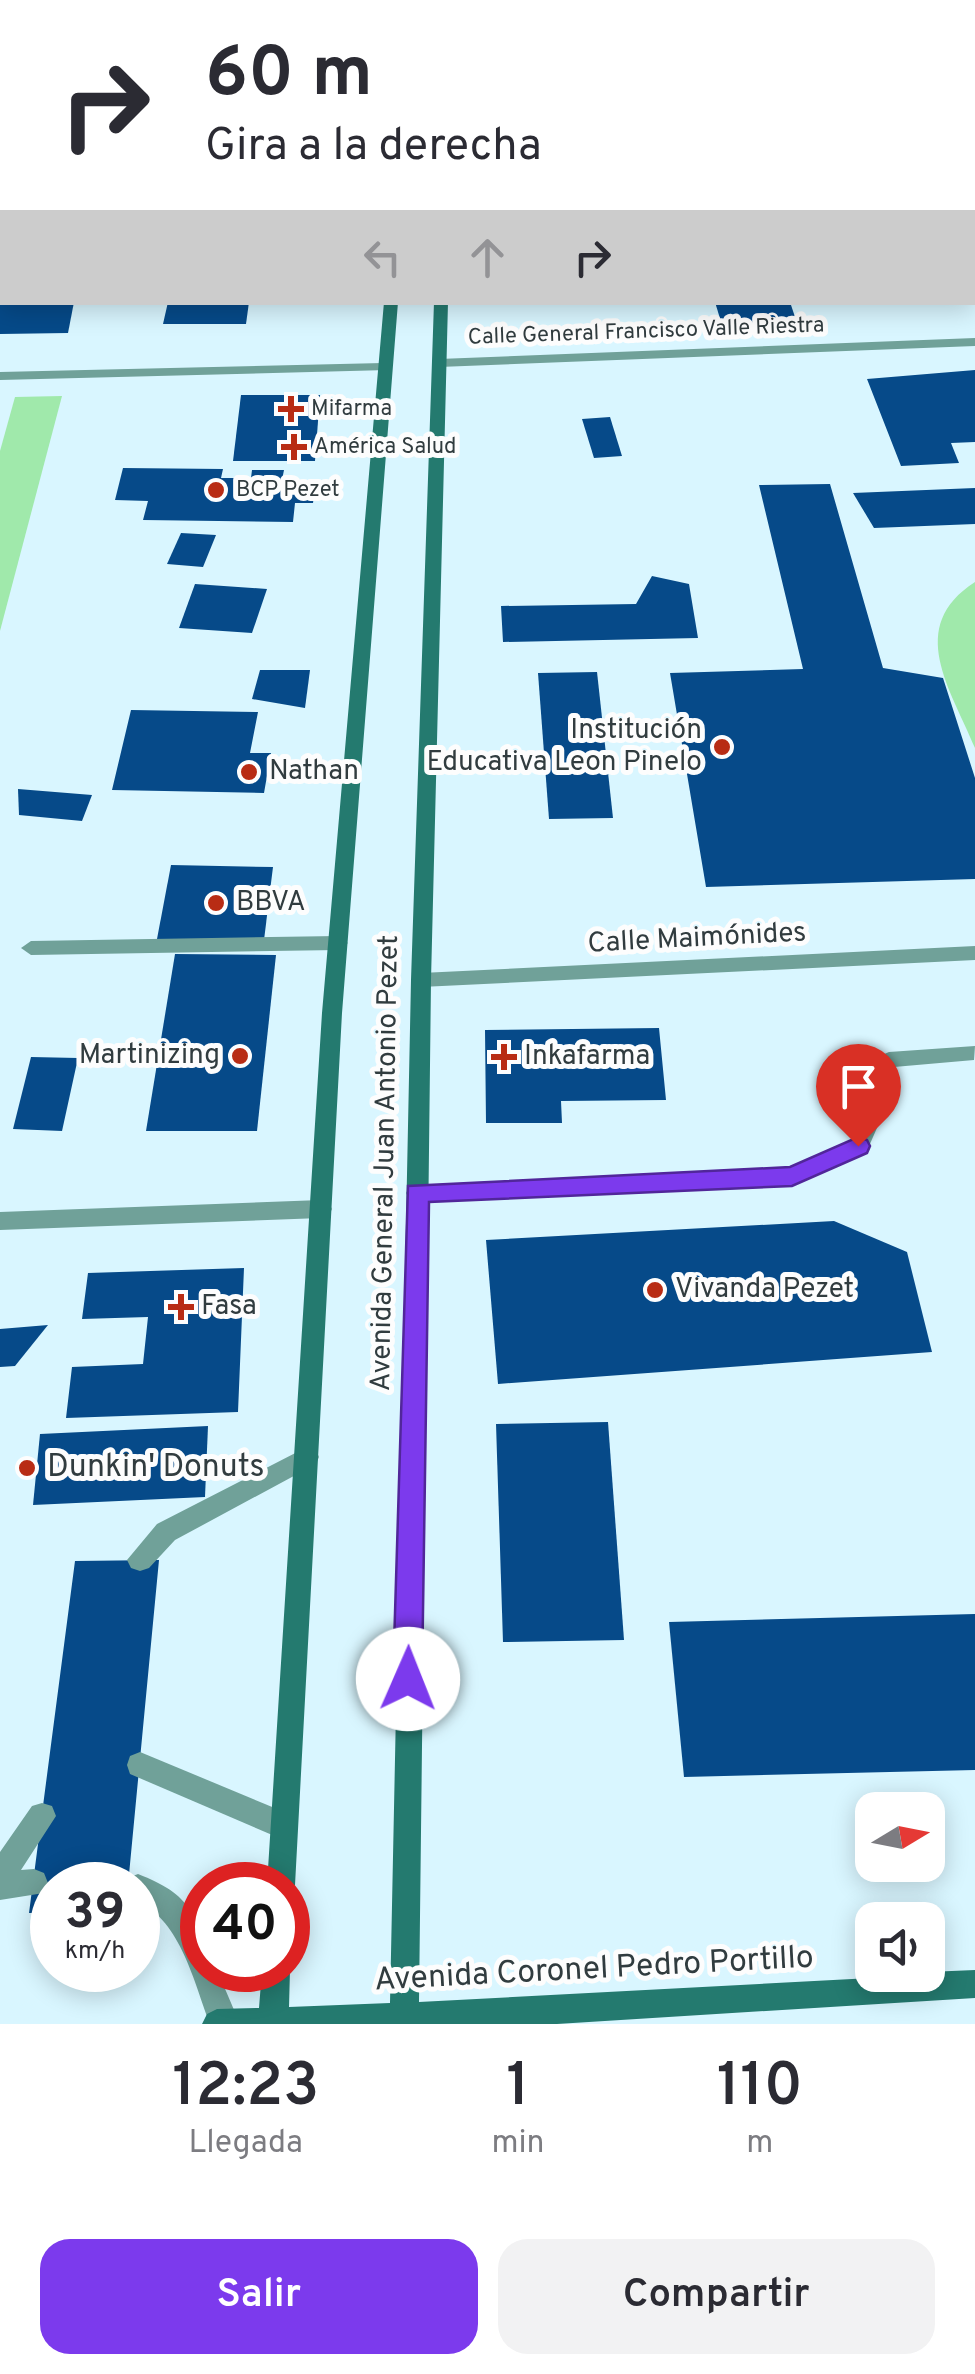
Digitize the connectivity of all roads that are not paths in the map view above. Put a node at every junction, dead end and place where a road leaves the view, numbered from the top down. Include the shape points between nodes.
1 (390, 305) edge
2 (441, 305) edge
3 (975, 342) edge
4 (439, 364) junction
5 (384, 367) junction
6 (0, 376) edge
7 (338, 942) junction
8 (31, 948) dead end
9 (975, 953) edge
10 (421, 980) junction
11 (974, 1054) edge
12 (417, 1193) junction
13 (321, 1209) junction
14 (0, 1221) edge
15 (307, 1457) junction
16 (140, 1560) dead end
17 (140, 1765) dead end
18 (42, 1816) dead end
19 (284, 1826) junction
20 (282, 1862) edge
21 (0, 1876) edge
22 (30, 1883) edge
23 (0, 1886) edge
24 (160, 1896) edge
25 (180, 1916) edge
26 (975, 1984) edge
27 (212, 1992) edge
28 (275, 1992) edge
29 (404, 2020) edge
30 (273, 2023) edge
31 (217, 2024) edge
32 (225, 2024) edge

1 - 5 street, Avenida General Juan Antonio Pezet
2 - 4 street, Avenida General Juan Antonio Pezet
3 - 4 street, Calle General Francisco Valle Riestra
4 - 10 street, Avenida General Juan Antonio Pezet
5 - 6 street
5 - 7 street, Avenida General Juan Antonio Pezet
7 - 8 street
7 - 13 street, Avenida General Juan Antonio Pezet
9 - 10 street, Calle Maimónides
10 - 12 street, Avenida General Juan Antonio Pezet
11 - 12 street via 890,1060 873,1073 877,1105 858,1146 792,1176
12 - 29 street, Avenida General Juan Antonio Pezet
13 - 14 street
13 - 15 street, Avenida General Juan Antonio Pezet
15 - 16 street via 166,1532
15 - 19 street, Avenida General Juan Antonio Pezet
17 - 19 street
18 - 21 street
19 - 20 street, Avenida General Juan Antonio Pezet
22 - 23 street
24 - 25 street
26 - 29 street, Avenida Coronel Pedro Portillo
27 - 32 street
28 - 30 street
29 - 30 street, Avenida Coronel Pedro Portillo
30 - 32 street, Avenida Coronel Pedro Portillo
31 - 32 street, Avenida Coronel Pedro Portillo

